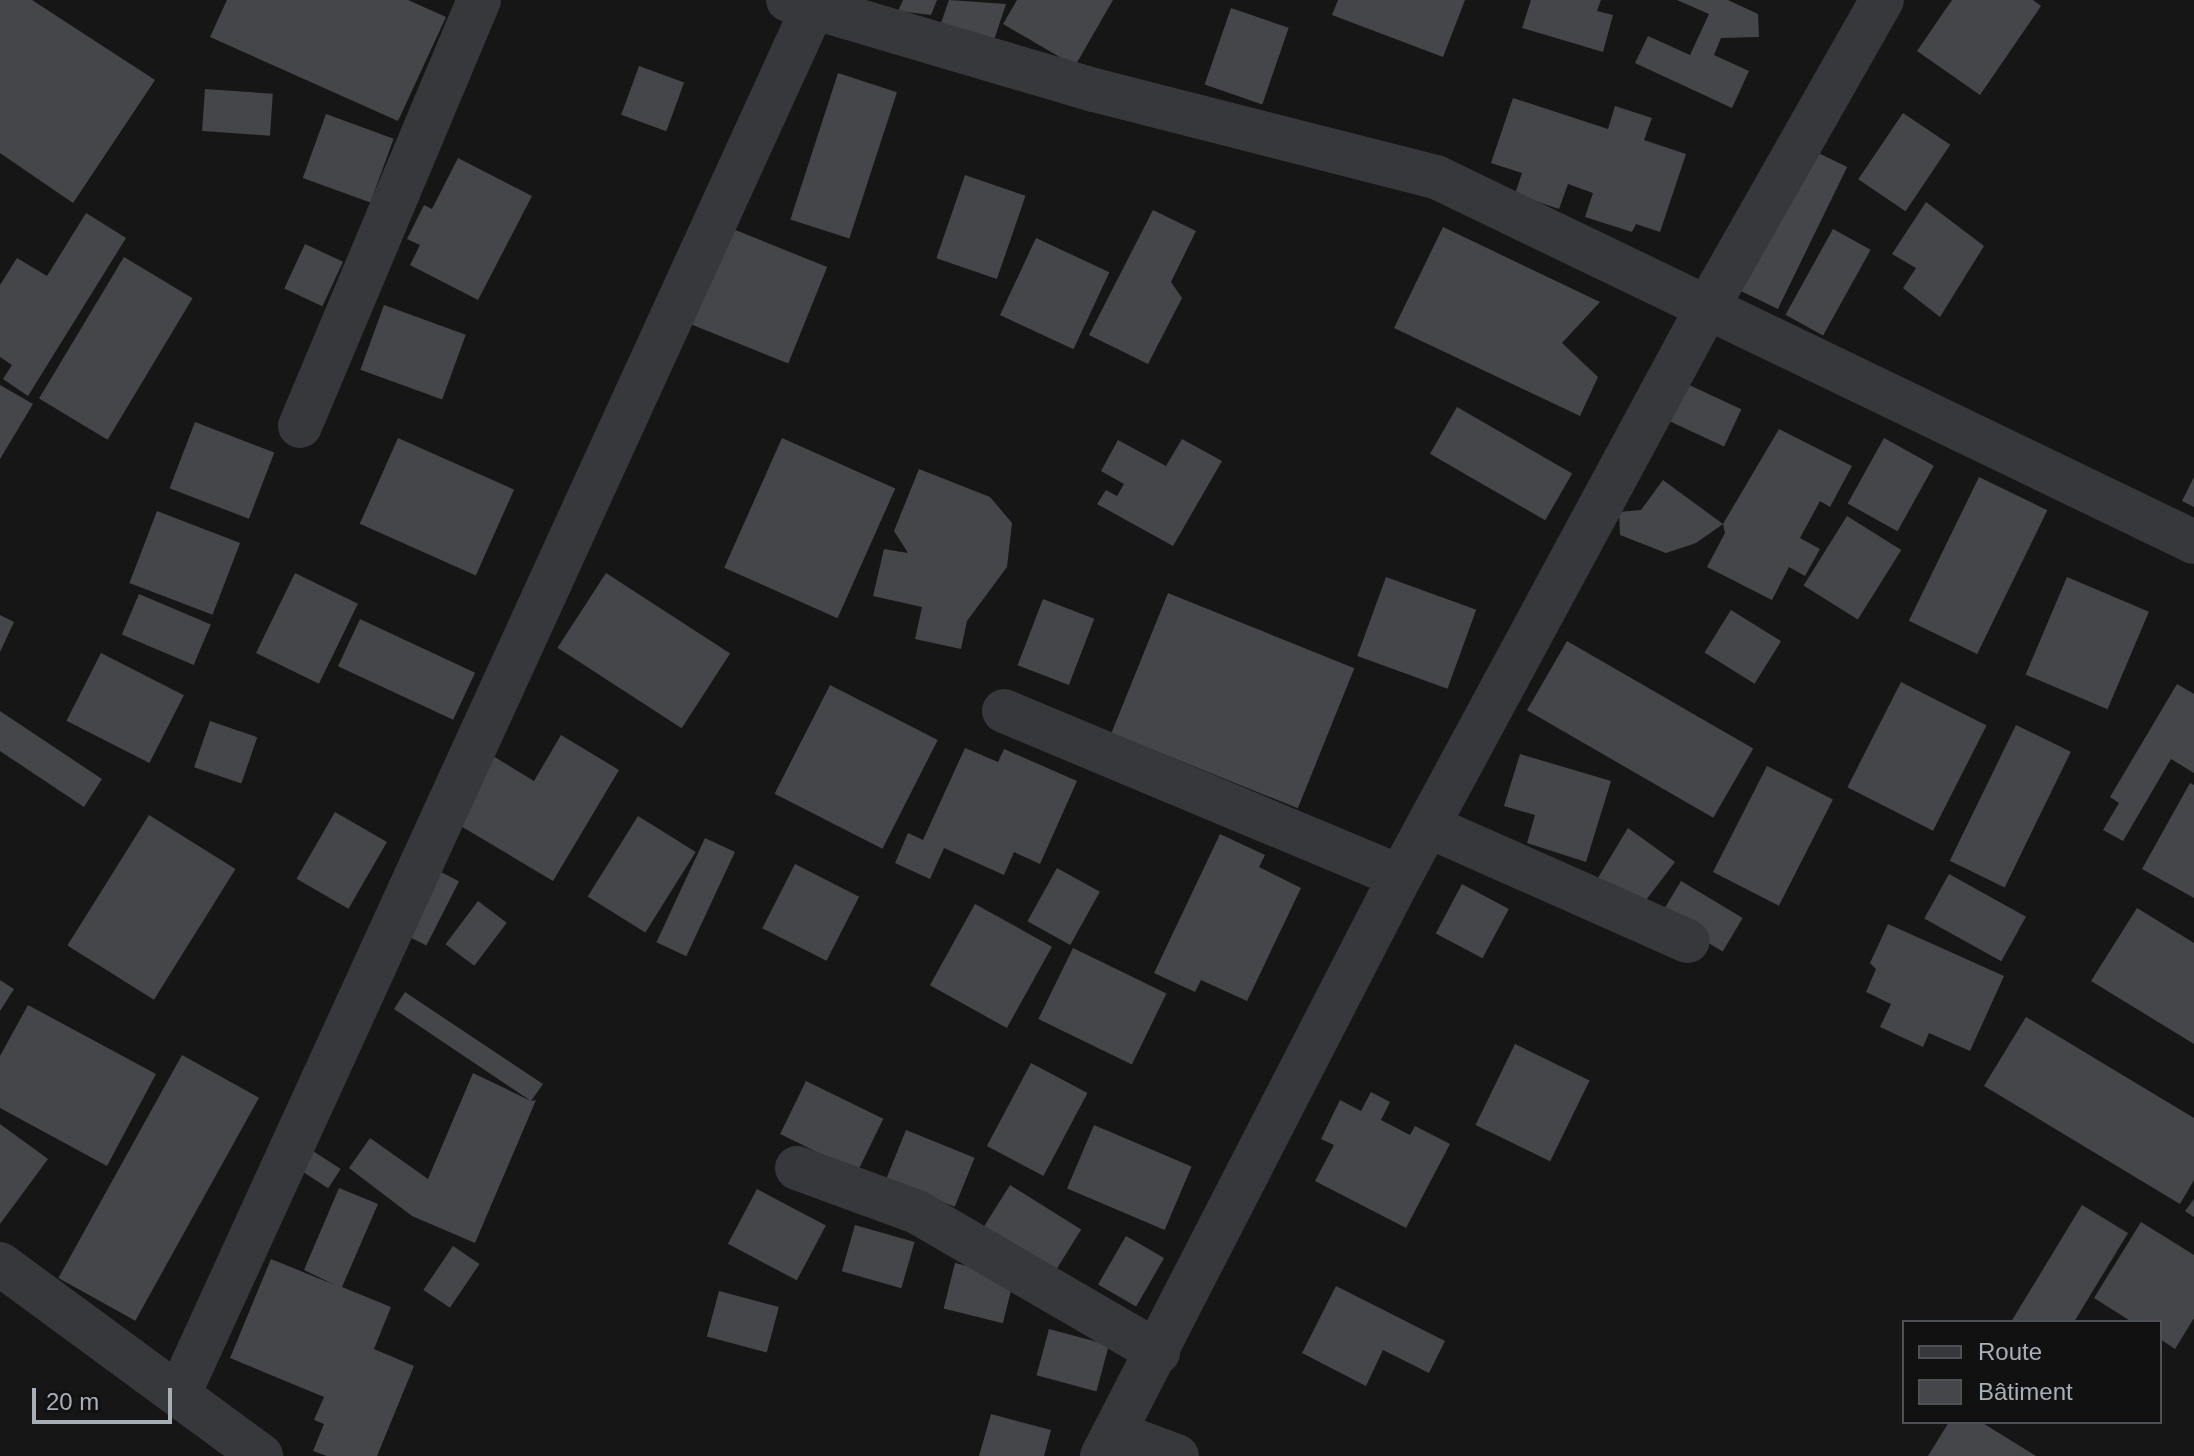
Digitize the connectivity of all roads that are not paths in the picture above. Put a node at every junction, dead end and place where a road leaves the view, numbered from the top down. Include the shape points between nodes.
1 (479, 0) edge
2 (1882, 0) edge
3 (800, 4) edge
4 (881, 12) edge
5 (1707, 308) junction
6 (300, 426) dead end
7 (2194, 542) edge
8 (1004, 711) dead end
9 (1428, 826) junction
10 (1400, 877) junction
11 (1688, 941) dead end
12 (797, 1168) dead end
13 (0, 1264) edge
14 (1158, 1352) junction
15 (179, 1394) junction
16 (1109, 1445) edge
17 (261, 1456) edge
18 (1177, 1456) edge

1 - 6 street
2 - 5 street
3 - 4 street
3 - 15 street
4 - 5 street via 1094,90 1436,177
5 - 7 street
5 - 9 street
8 - 10 street
9 - 10 street
9 - 11 street
10 - 14 street
12 - 14 street via 917,1212
13 - 15 street
14 - 16 street
15 - 17 street
16 - 18 street

